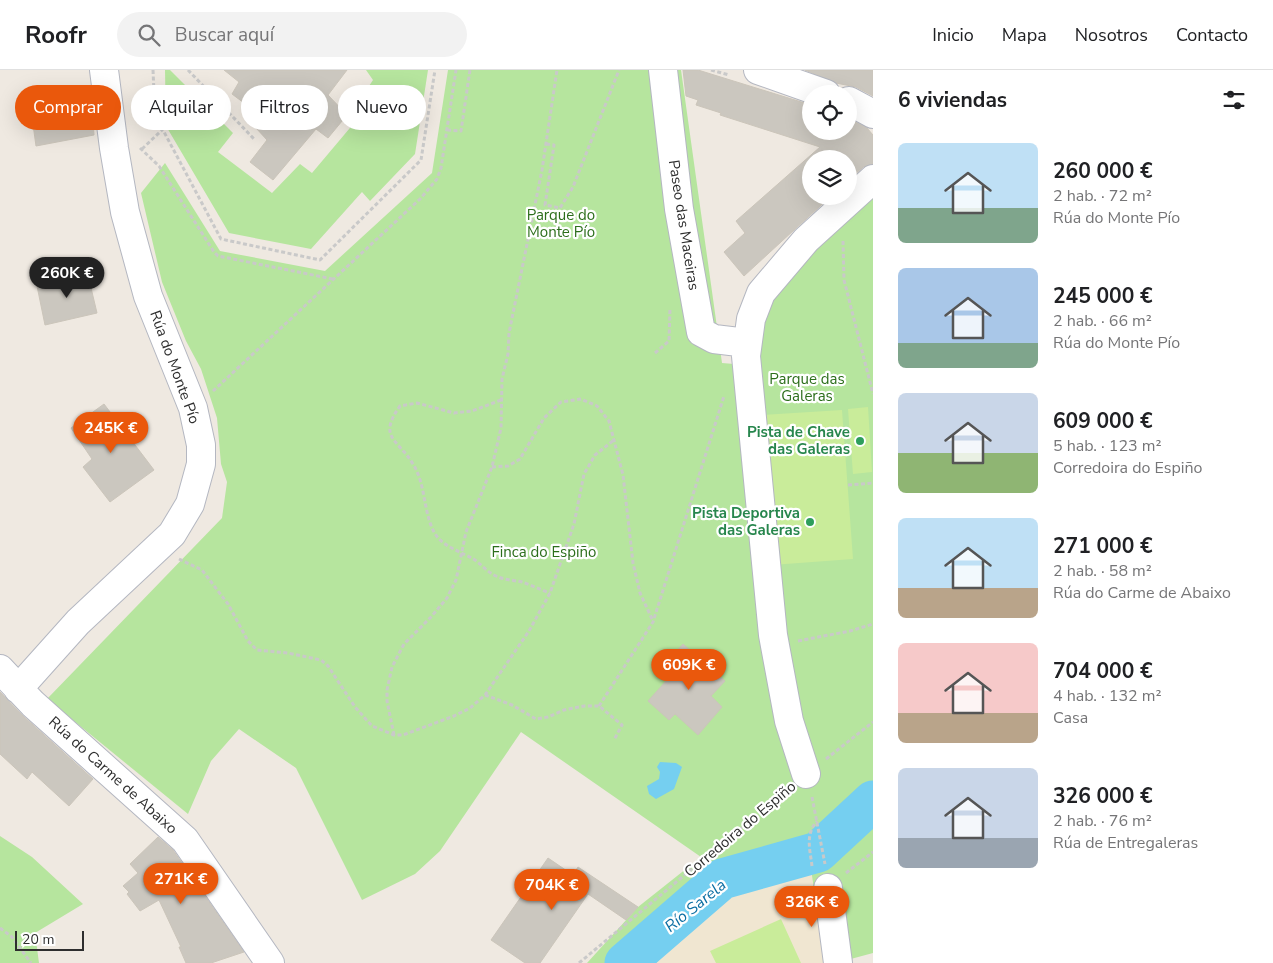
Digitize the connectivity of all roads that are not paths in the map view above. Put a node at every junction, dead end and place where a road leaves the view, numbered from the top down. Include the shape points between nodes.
1 (104, 70) edge
2 (663, 70) edge
3 (758, 70) edge
4 (802, 86) edge
5 (857, 106) edge
6 (873, 114) edge
7 (873, 179) edge
8 (747, 350) junction
9 (9, 678) edge
10 (806, 774) road end
11 (827, 877) road end
12 (270, 963) edge
13 (838, 963) edge

1 - 9 street, Rúa do Monte Pío via 113,142 134,249 148,296 193,408 200,464 190,504 172,534 78,622
2 - 8 street, Paseo das Maceiras via 679,209 702,332
3 - 4 street
5 - 6 street
7 - 8 street, Corredoira do Espiño via 806,240 761,293 754,307
8 - 10 street, Corredoira do Espiño via 775,645 789,721
9 - 12 street, Rúa do Carme de Abaixo via 185,840
11 - 13 street

